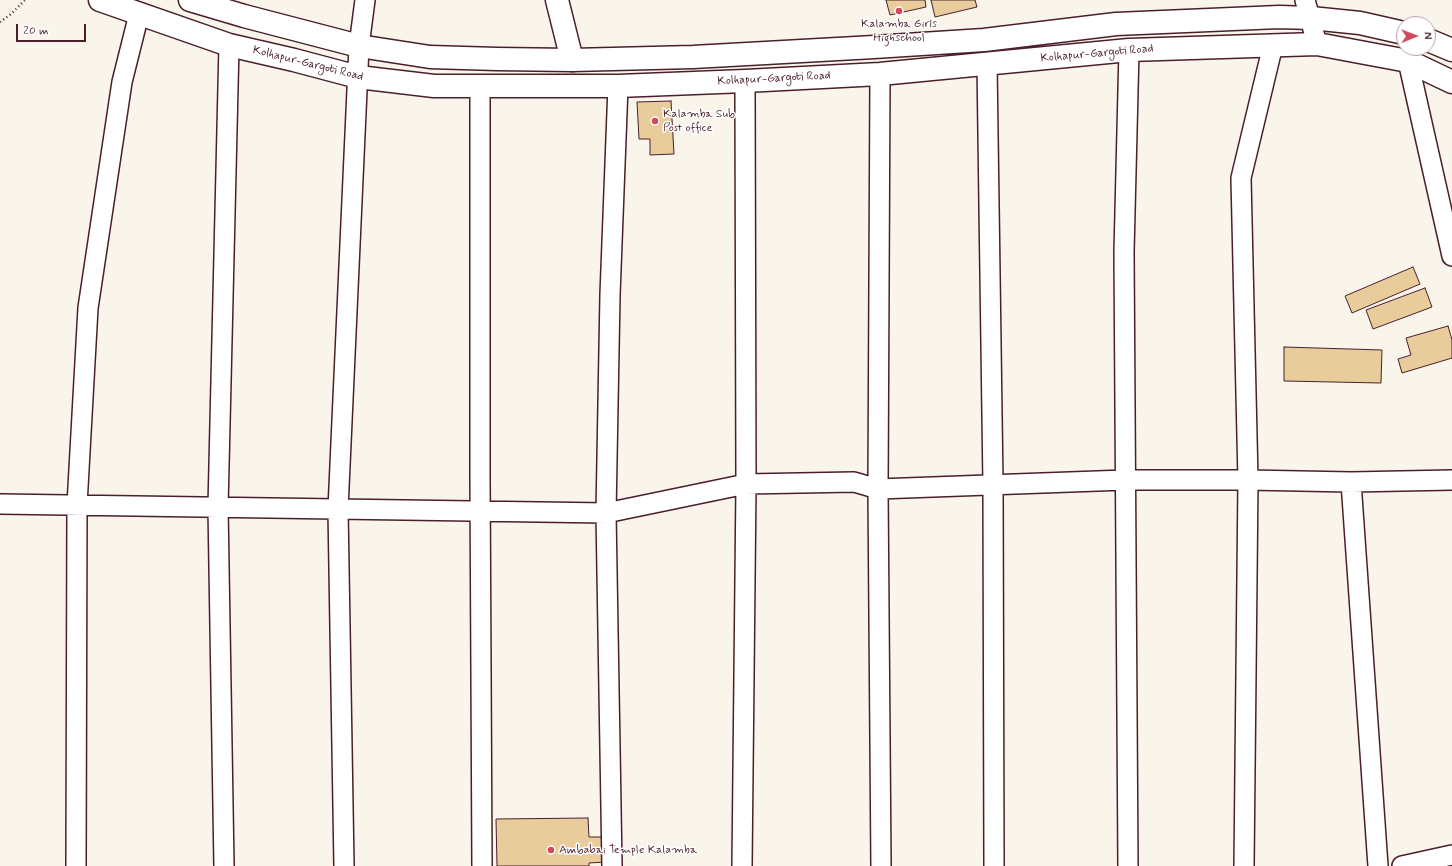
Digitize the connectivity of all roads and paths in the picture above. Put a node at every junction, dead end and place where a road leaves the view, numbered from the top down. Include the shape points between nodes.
1 (26, 0) edge
2 (100, 0) edge
3 (190, 0) edge
4 (365, 0) edge
5 (557, 0) edge
6 (1308, 9) edge
7 (139, 14) junction
8 (0, 22) edge
9 (1396, 30) edge
10 (1436, 43) edge
11 (1317, 44) junction
12 (229, 45) junction
13 (1273, 45) junction
14 (359, 46) junction
15 (1129, 50) junction
16 (1452, 50) edge
17 (572, 60) junction
18 (1408, 62) junction
19 (987, 64) junction
20 (880, 74) junction
21 (358, 77) junction
22 (745, 80) junction
23 (1452, 82) edge
24 (480, 85) junction
25 (618, 86) junction
26 (1452, 256) edge
27 (1125, 480) junction
28 (1248, 480) junction
29 (1452, 480) edge
30 (1351, 482) junction
31 (746, 484) junction
32 (993, 484) junction
33 (878, 489) junction
34 (0, 504) edge
35 (77, 505) junction
36 (218, 507) junction
37 (338, 509) junction
38 (480, 511) junction
39 (606, 513) junction
40 (1452, 855) edge
41 (76, 866) edge
42 (224, 866) edge
43 (344, 866) edge
44 (482, 866) edge
45 (612, 866) edge
46 (742, 866) edge
47 (881, 866) edge
48 (994, 866) edge
49 (1128, 866) edge
50 (1244, 866) edge
51 (1378, 866) edge
52 (1402, 866) edge

1 - 8 path
2 - 7 main road, Kolhapur-Gargoti Road
3 - 14 main road
4 - 14 street
5 - 17 main road
6 - 9 main road
6 - 11 street
6 - 17 main road via 1279,17 1116,24 984,40 693,57
7 - 12 main road, Kolhapur-Gargoti Road
7 - 35 street via 122,82 88,308
10 - 16 main road
11 - 13 main road, Kolhapur-Gargoti Road
11 - 18 main road, Kolhapur-Gargoti Road
12 - 21 main road, Kolhapur-Gargoti Road
12 - 36 street
13 - 15 main road, Kolhapur-Gargoti Road
13 - 28 street via 1241,178
14 - 17 main road via 430,58
14 - 21 street
15 - 19 main road, Kolhapur-Gargoti Road
15 - 27 street via 1124,252
18 - 23 main road, Kolhapur-Gargoti Road
18 - 26 street
19 - 20 main road, Kolhapur-Gargoti Road
19 - 32 street
20 - 22 main road, Kolhapur-Gargoti Road
20 - 33 street
21 - 24 main road, Kolhapur-Gargoti Road via 434,86
21 - 37 street
22 - 25 main road, Kolhapur-Gargoti Road
22 - 31 street
24 - 25 main road, Kolhapur-Gargoti Road
24 - 38 street
25 - 39 street via 610,296
27 - 28 street
27 - 32 street
27 - 49 street
28 - 30 street
28 - 50 street
29 - 30 street
30 - 51 street
31 - 33 street via 854,482
31 - 39 street
31 - 46 street
32 - 33 street
32 - 48 street
33 - 47 street
34 - 35 street
35 - 36 street
35 - 41 street
36 - 37 street
36 - 42 street
37 - 38 street
37 - 43 street
38 - 39 street
38 - 44 street
39 - 45 street
40 - 52 street

